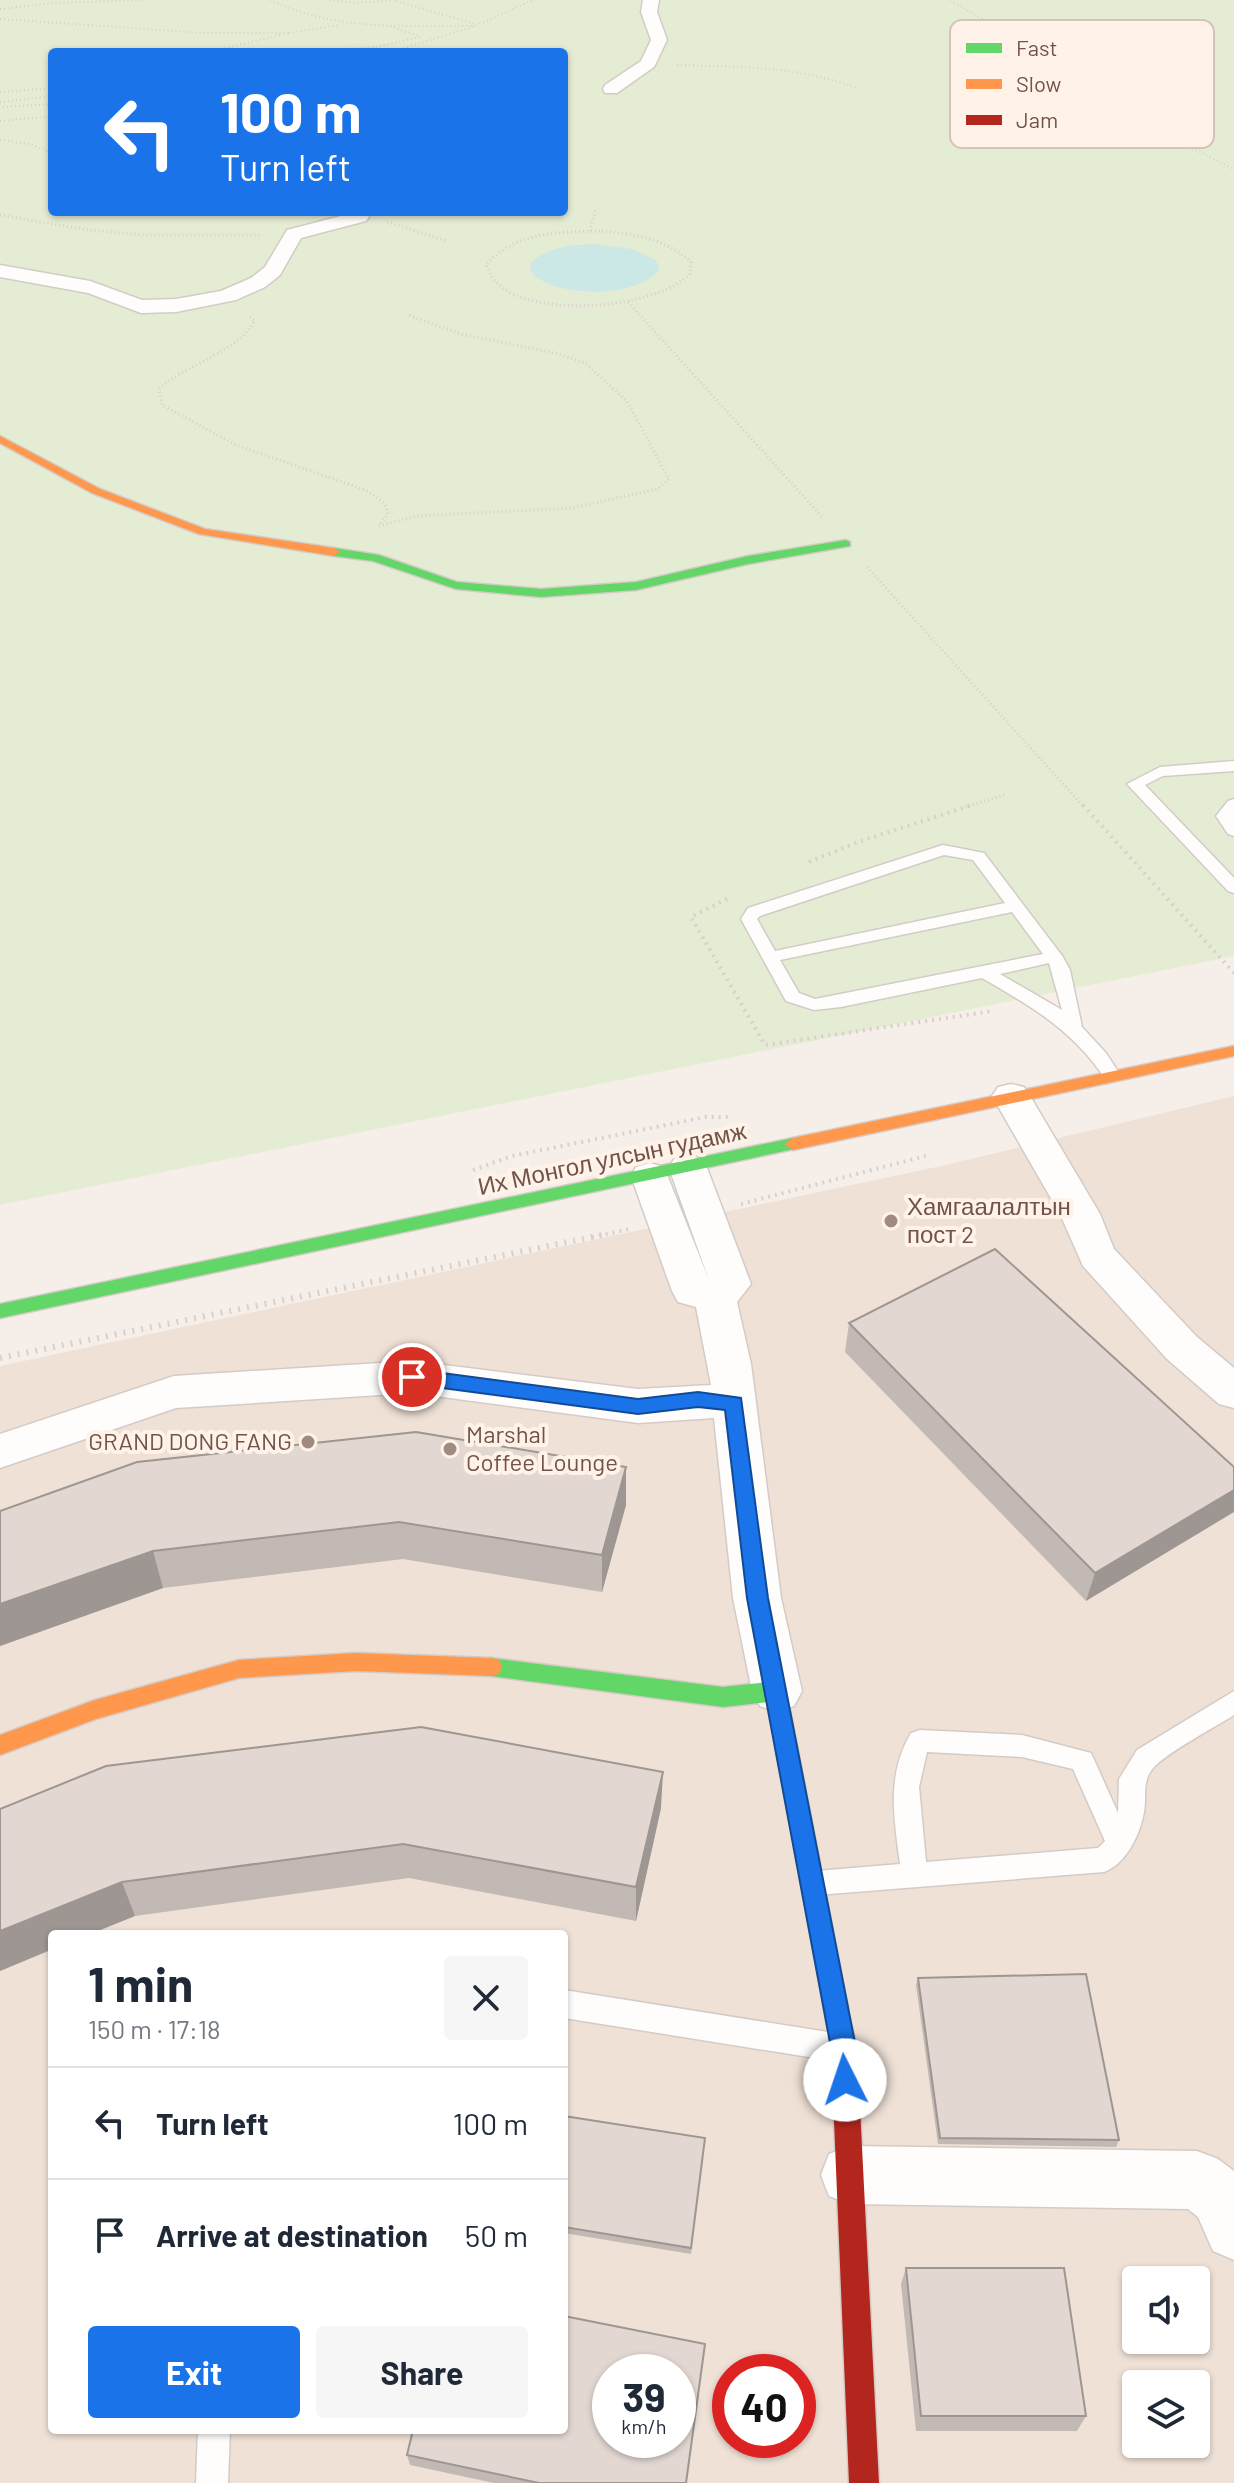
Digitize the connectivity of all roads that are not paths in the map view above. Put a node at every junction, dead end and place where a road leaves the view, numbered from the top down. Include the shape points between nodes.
1 (651, 0) edge
2 (611, 89) dead end
3 (359, 217) road end
4 (0, 271) edge
5 (0, 439) edge
6 (846, 544) road end
7 (1234, 766) edge
8 (1234, 804) edge
9 (1234, 831) edge
10 (1234, 888) edge
11 (1017, 906) junction
12 (770, 957) junction
13 (1054, 957) junction
14 (983, 971) junction
15 (1074, 1025) junction
16 (1234, 1051) edge
17 (1112, 1076) junction
18 (1011, 1096) junction
19 (688, 1168) junction
20 (650, 1176) junction
21 (715, 1298) junction
22 (0, 1311) edge
23 (1234, 1392) edge
24 (734, 1403) junction
25 (0, 1451) edge
26 (777, 1691) junction
27 (1234, 1702) edge
28 (0, 1745) edge
29 (1119, 1844) junction
30 (915, 1876) junction
31 (813, 1884) junction
32 (568, 2005) edge
33 (844, 2048) junction
34 (850, 2175) junction
35 (1234, 2230) edge
36 (214, 2434) edge
37 (212, 2483) edge
38 (864, 2483) edge

1 - 2 street via 649,12 659,40 648,64
3 - 4 street via 294,234 272,273 254,285 177,304 130,304 88,287
5 - 6 street via 96,491 203,532 375,558 456,585 541,593 636,586
7 - 10 lane via 1160,772 1135,784
8 - 9 lane via 1224,816
11 - 12 lane
11 - 12 lane via 978,856 943,850 754,912 749,919
11 - 13 lane
12 - 14 lane via 792,997 814,1005
13 - 14 lane
13 - 15 lane
14 - 15 lane
15 - 17 lane
16 - 17 street, Их Монгол улсын гудамж
17 - 18 street, Их Монгол улсын гудамж
18 - 19 street, Их Монгол улсын гудамж
18 - 23 street via 1080,1214 1097,1256 1182,1348
19 - 20 street, Их Монгол улсын гудамж
19 - 21 street via 731,1284
20 - 21 street via 692,1291
20 - 22 street, Их Монгол улсын гудамж
21 - 24 street
24 - 25 street via 698,1400 638,1406 412,1377 174,1392
24 - 26 street via 757,1598
26 - 28 street via 723,1697 504,1667 356,1662 239,1669 95,1710
26 - 31 street
27 - 29 lane via 1146,1758 1132,1779 1131,1813
29 - 30 lane via 1104,1860
29 - 30 lane via 1082,1761 1026,1744 920,1741 905,1774
30 - 31 lane
31 - 33 street
32 - 33 lane
33 - 34 street
34 - 35 street via 1197,2180 1219,2196
34 - 38 street
36 - 37 lane

